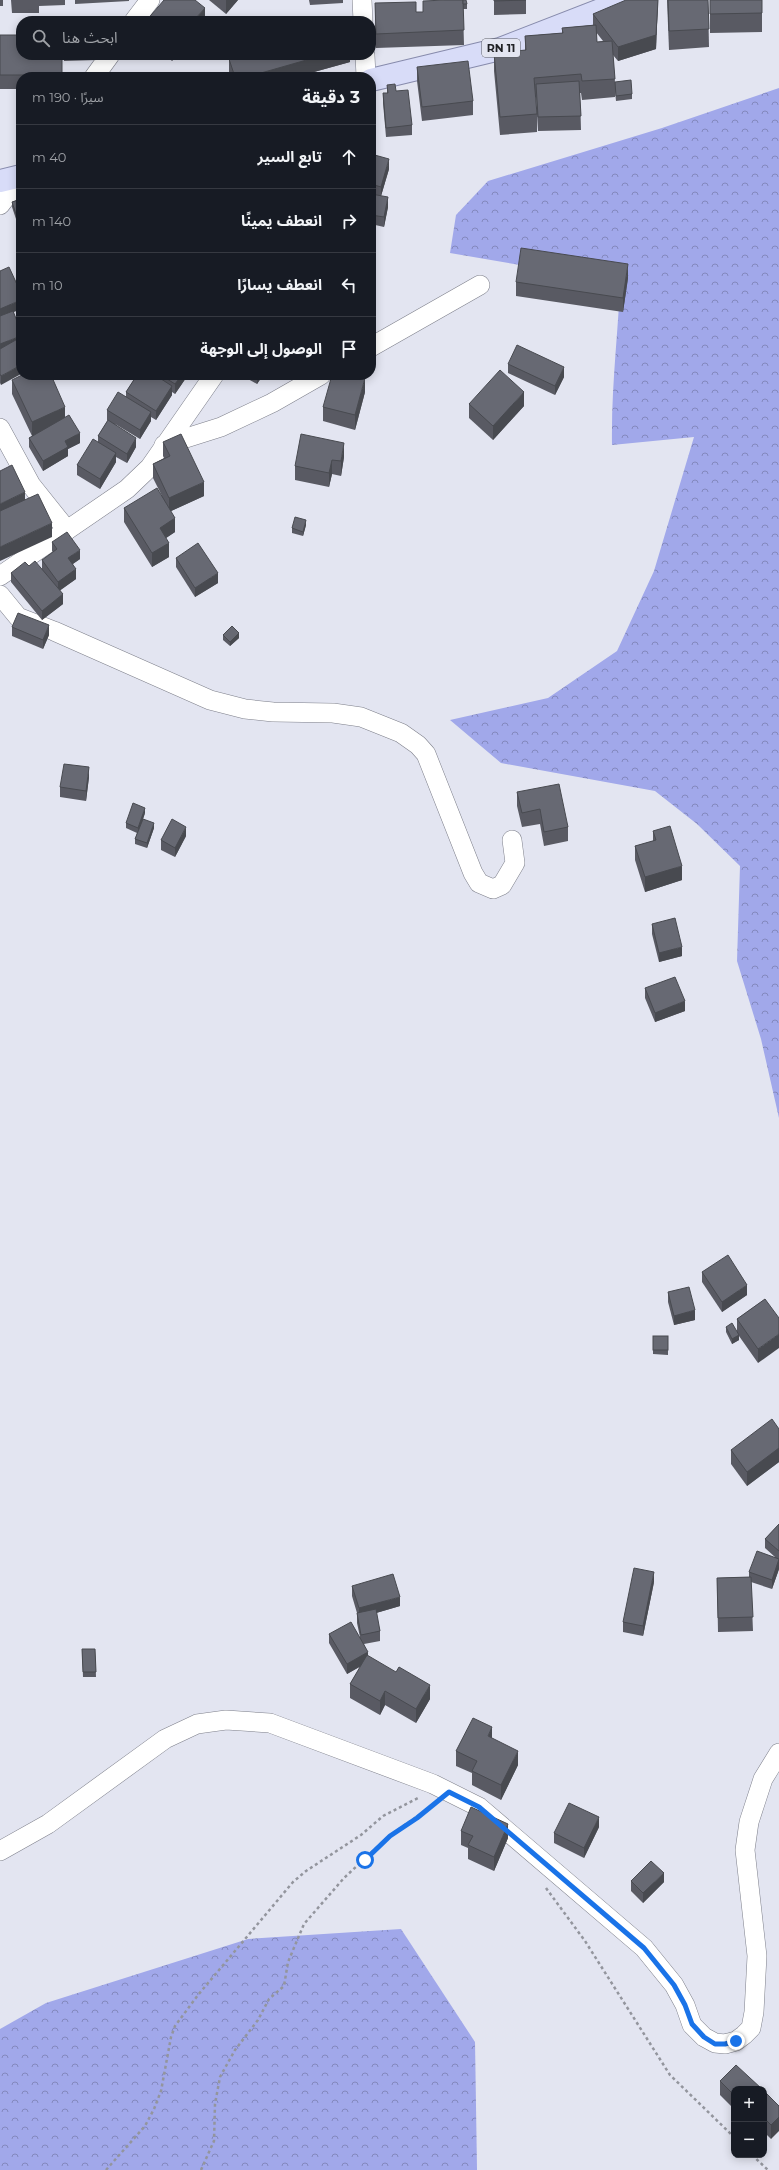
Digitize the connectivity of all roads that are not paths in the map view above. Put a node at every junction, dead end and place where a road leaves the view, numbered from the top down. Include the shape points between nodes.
1 (150, 0) edge
2 (362, 0) edge
3 (626, 0) edge
4 (138, 16) edge
5 (363, 16) edge
6 (106, 60) edge
7 (365, 60) edge
8 (98, 72) edge
9 (366, 72) edge
10 (376, 79) edge
11 (16, 178) edge
12 (0, 181) edge
13 (16, 184) edge
14 (0, 205) edge
15 (480, 285) dead end
16 (376, 344) edge
17 (210, 380) edge
18 (312, 380) edge
19 (0, 428) edge
20 (164, 446) junction
21 (67, 530) junction
22 (0, 576) edge
23 (0, 595) edge
24 (512, 840) dead end
25 (779, 1753) edge
26 (0, 1851) edge

1 - 4 street
2 - 5 street
3 - 10 main road, RN 11 via 500,49
6 - 8 street
7 - 9 street
11 - 12 main road
13 - 14 street
15 - 16 street
17 - 20 street
18 - 20 street via 272,403 221,426
19 - 21 street via 31,485
20 - 21 street via 150,467 128,489
21 - 22 street
23 - 24 street via 18,617 210,700 259,710 333,713 361,717 401,733 426,754 479,883 493,889 502,885 514,863
25 - 26 street via 763,1779 749,1822 745,1850 757,1956 754,2012 751,2028 736,2041 725,2044 715,2044 692,2024 674,1985 644,1948 479,1807 441,1788 270,1723 226,1720 197,1724 165,1739 48,1824

